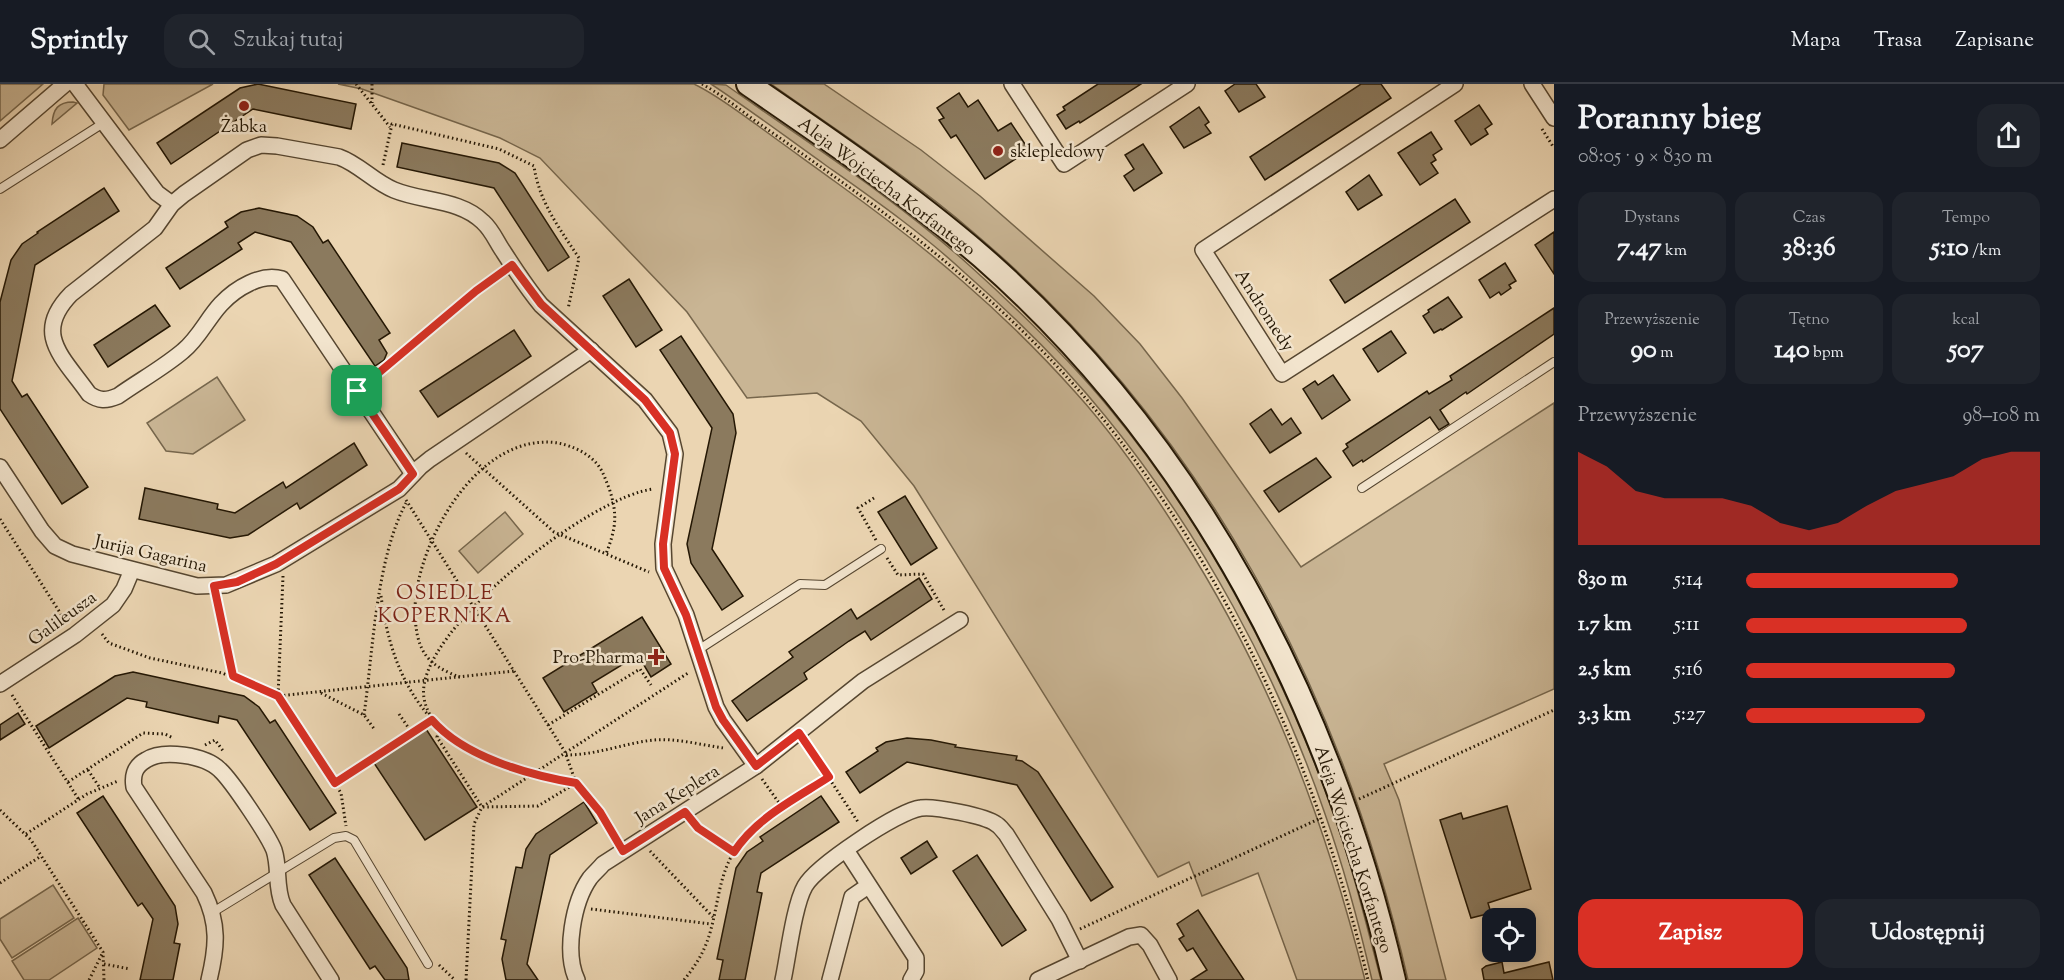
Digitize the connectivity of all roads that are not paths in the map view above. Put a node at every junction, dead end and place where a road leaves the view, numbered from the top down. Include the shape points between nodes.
1 (64, 84) edge
2 (75, 84) edge
3 (748, 84) edge
4 (1011, 84) edge
5 (1187, 84) edge
6 (1455, 84) edge
7 (1532, 84) edge
8 (1554, 118) edge
9 (105, 122) junction
10 (0, 140) edge
11 (0, 189) edge
12 (1554, 199) edge
13 (172, 204) junction
14 (591, 350) junction
15 (1554, 362) edge
16 (0, 467) edge
17 (413, 474) junction
18 (1362, 488) dead end
19 (881, 549) road end
20 (132, 570) junction
21 (955, 623) road end
22 (700, 657) junction
23 (5, 688) edge
24 (755, 767) junction
25 (846, 850) junction
26 (277, 872) junction
27 (868, 886) junction
28 (213, 912) junction
29 (1080, 961) junction
30 (428, 964) dead end
31 (209, 980) edge
32 (332, 980) edge
33 (577, 980) edge
34 (783, 980) edge
35 (830, 980) edge
36 (911, 980) edge
37 (1038, 980) edge
38 (1169, 980) edge
39 (1394, 980) edge

1 - 10 street
2 - 9 street
3 - 39 main road, Aleja Wojciecha Korfantego via 915,203 981,257 1055,328 1121,401 1181,483 1257,607 1300,694 1344,805
4 - 5 street via 1064,164
6 - 12 street, Andromedy via 1203,250 1282,374
7 - 8 street
9 - 11 lane
9 - 13 street via 157,193
13 - 14 street via 261,145 350,161 391,189 474,213 486,224 531,293
13 - 17 street via 144,238 71,294 53,319 54,344 89,394 107,400 118,396 182,352 220,304 235,292 271,276 282,279 291,290
14 - 17 street, Jurija Gagarina
14 - 22 street via 645,400 670,433 675,454 663,544 664,568
15 - 18 lane
16 - 20 street, Jurija Gagarina via 56,546
17 - 20 street, Jurija Gagarina via 403,495 237,582 197,585
19 - 22 lane via 825,585 800,584
20 - 23 street, Galileusza via 113,605
21 - 24 street, Jana Keplera via 863,681
22 - 24 street via 716,707
24 - 33 street, Jana Keplera via 603,864 590,878 577,908 570,959
25 - 27 street
25 - 29 street via 905,812 921,808 996,823
25 - 34 street via 823,865 803,889
26 - 28 lane
26 - 28 street via 267,838 220,770 208,761 173,754 156,754 143,761 132,777 134,787
26 - 30 lane via 333,838 346,836 354,840
26 - 32 street via 283,904
27 - 35 street via 852,897
27 - 36 street via 916,958
28 - 31 street via 216,930
29 - 37 street
29 - 38 street via 1141,935

